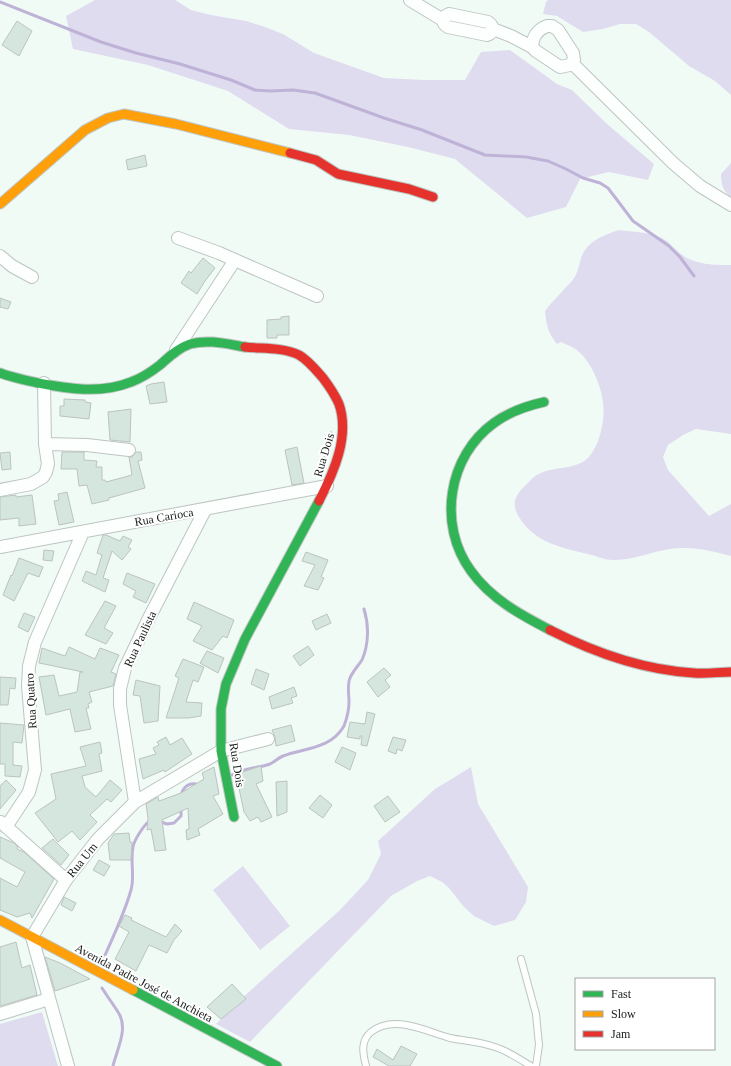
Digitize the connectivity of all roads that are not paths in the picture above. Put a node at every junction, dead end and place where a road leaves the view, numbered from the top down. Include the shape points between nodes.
1 (410, 0) edge
2 (532, 47) junction
3 (572, 63) junction
4 (433, 197) dead end
5 (0, 204) edge
6 (731, 205) edge
7 (178, 238) dead end
8 (0, 256) edge
9 (235, 260) junction
10 (32, 276) dead end
11 (317, 296) dead end
12 (173, 354) junction
13 (0, 373) edge
14 (44, 384) junction
15 (544, 402) dead end
16 (45, 444) junction
17 (129, 450) dead end
18 (327, 486) junction
19 (0, 490) edge
20 (205, 510) junction
21 (83, 532) junction
22 (0, 547) edge
23 (731, 672) edge
24 (268, 739) dead end
25 (220, 751) junction
26 (135, 802) junction
27 (234, 817) dead end
28 (3, 824) edge
29 (66, 880) junction
30 (0, 920) edge
31 (32, 937) junction
32 (521, 959) dead end
33 (49, 999) junction
34 (0, 1014) edge
35 (68, 1066) edge
36 (277, 1066) edge
37 (366, 1066) edge
38 (530, 1066) edge
39 (536, 1066) edge

1 - 2 street via 443,20 449,14 488,22 493,29
2 - 3 street via 560,67 567,67
2 - 3 street via 539,31 552,26 558,30 573,52
3 - 6 street via 673,163 700,186
4 - 5 street via 409,189 338,174 316,160 176,124 124,114 108,118 85,130
7 - 9 street
8 - 10 street via 12,266
9 - 11 street
9 - 12 street
12 - 14 street, Rua Dois via 138,379 115,387 86,390
12 - 18 street, Rua Dois via 180,348 204,342 300,355 329,385 340,408 344,432
13 - 14 street, Rua Dois
14 - 16 street
15 - 23 street via 508,413 487,428 470,447 458,470 451,495 451,520 458,548 472,574 515,610 554,632 595,650 670,669 695,673
16 - 17 street
16 - 19 street via 48,464 43,477 31,484
18 - 20 street, Rua Carioca
18 - 25 street, Rua Dois via 245,640 226,684 220,709
20 - 21 street, Rua Carioca
20 - 26 street, Rua Paulista via 125,668 120,690 120,705
21 - 22 street, Rua Carioca
21 - 28 street, Rua Quatro via 35,642 29,666 28,686 35,770 28,792
24 - 25 street, Rua Um
25 - 26 street, Rua Um
25 - 27 street, Rua Dois
26 - 29 street, Rua Um via 98,840
28 - 29 street
29 - 31 street, Rua Um
30 - 31 street, Avenida Padre José de Anchieta
31 - 33 street
31 - 36 street, Avenida Padre José de Anchieta
32 - 39 lane via 536,1014 539,1045
33 - 34 street
33 - 35 street
37 - 38 lane via 363,1042 367,1035 385,1025 396,1024 496,1047

